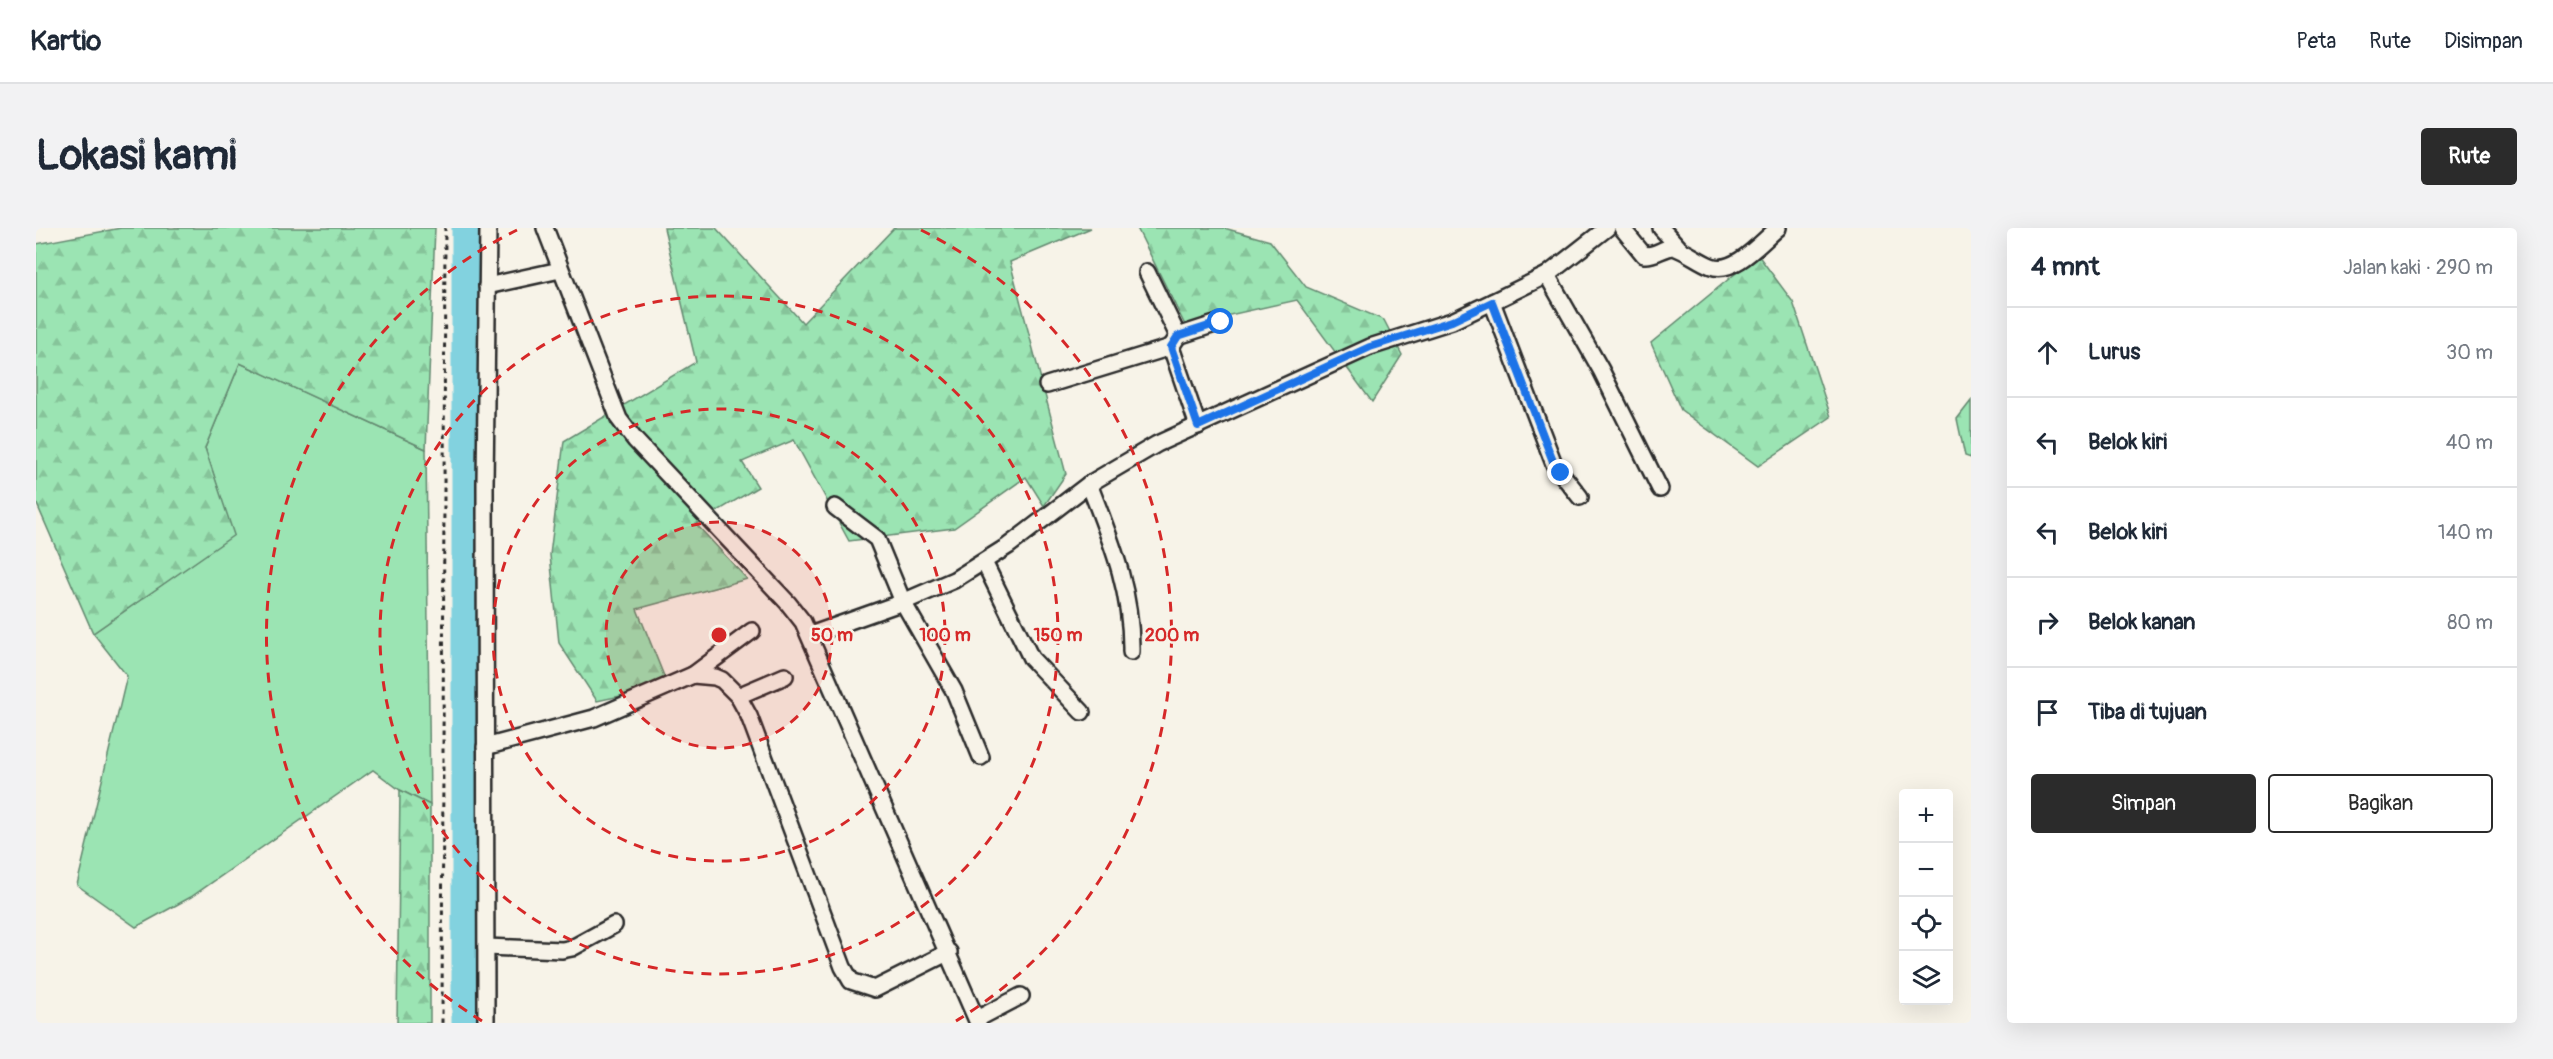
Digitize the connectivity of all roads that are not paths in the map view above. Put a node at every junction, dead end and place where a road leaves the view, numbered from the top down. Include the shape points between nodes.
1 (488, 228) edge
2 (544, 228) edge
3 (1606, 228) edge
4 (1622, 228) edge
5 (1662, 228) edge
6 (1778, 228) edge
7 (1680, 249) junction
8 (560, 270) junction
9 (1147, 272) dead end
10 (1547, 275) junction
11 (488, 286) junction
12 (1492, 302) junction
13 (1221, 322) dead end
14 (1174, 341) junction
15 (1047, 385) dead end
16 (1198, 426) junction
17 (1089, 484) junction
18 (1660, 489) dead end
19 (1580, 497) dead end
20 (835, 507) dead end
21 (984, 562) junction
22 (903, 602) junction
23 (752, 631) dead end
24 (810, 635) junction
25 (1131, 652) dead end
26 (693, 675) junction
27 (784, 676) dead end
28 (738, 696) junction
29 (1082, 712) dead end
30 (485, 747) junction
31 (981, 757) dead end
32 (614, 925) dead end
33 (486, 947) junction
34 (949, 952) junction
35 (1021, 996) dead end
36 (977, 1021) edge
37 (486, 1023) edge

1 - 11 street
2 - 8 street
3 - 10 street
4 - 7 street via 1644,255 1652,256 1667,247
5 - 7 street
6 - 7 street via 1738,261 1724,267 1710,266
8 - 11 street
8 - 24 street via 619,419 788,603
9 - 14 street
10 - 12 street
10 - 18 street via 1601,370
11 - 30 street
12 - 16 street via 1452,321 1370,347
12 - 19 street via 1554,464
13 - 14 street
14 - 15 street
14 - 16 street
16 - 17 street via 1157,444
17 - 21 street
17 - 25 street via 1122,578 1131,617
20 - 22 street via 877,539
21 - 22 street
21 - 29 street via 1031,658
22 - 24 street
22 - 31 street via 954,691
23 - 26 street
24 - 34 street
26 - 28 street via 715,677
26 - 30 street via 594,718
27 - 28 street
28 - 34 street via 851,981 875,989
30 - 33 street
32 - 33 street via 562,950
33 - 37 street
34 - 36 street
35 - 36 street

